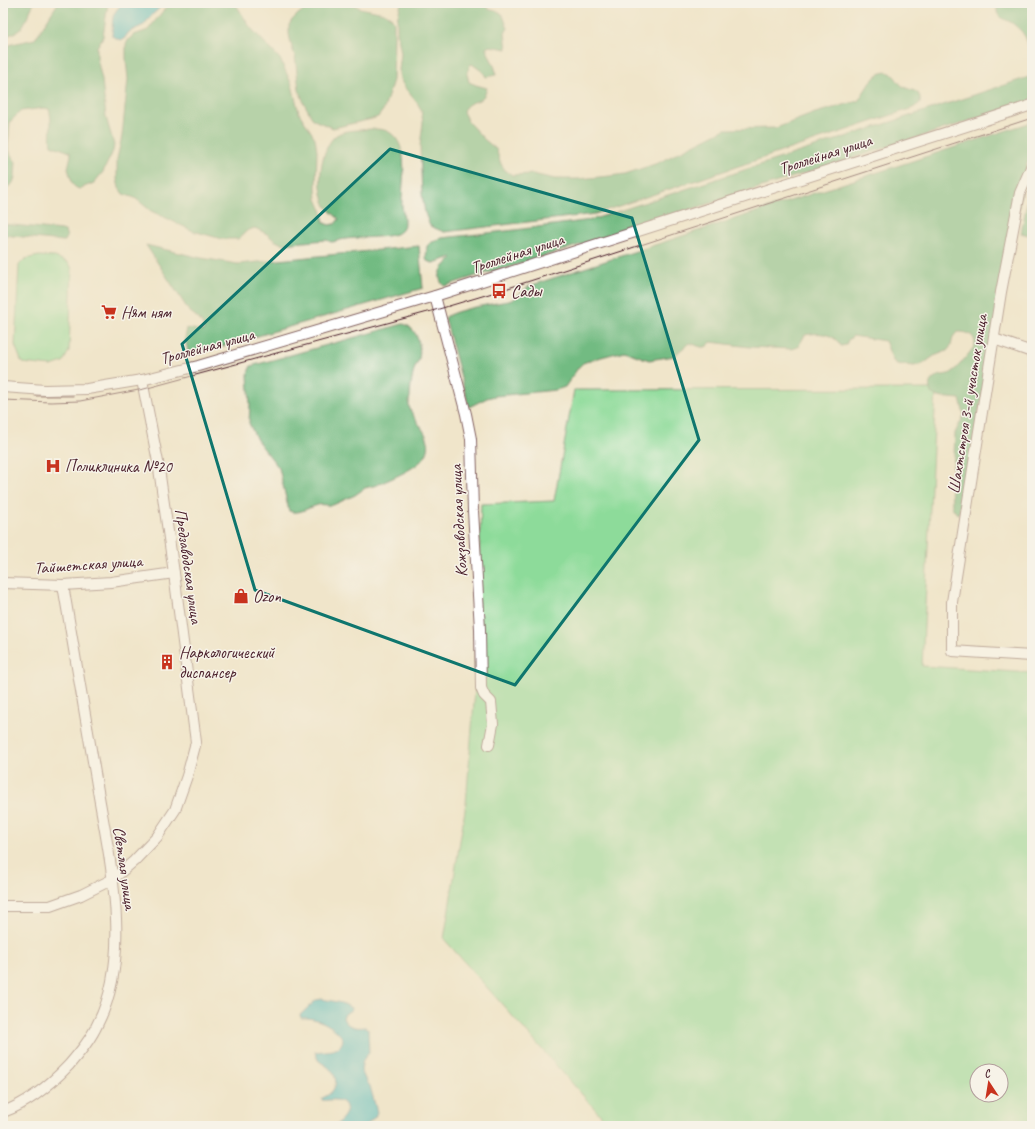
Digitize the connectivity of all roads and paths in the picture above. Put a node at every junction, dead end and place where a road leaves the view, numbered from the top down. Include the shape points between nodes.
1 (1032, 105) edge
2 (1032, 165) edge
3 (435, 296) junction
4 (994, 339) junction
5 (1032, 352) edge
6 (142, 380) junction
7 (3, 387) edge
8 (174, 573) junction
9 (3, 583) edge
10 (63, 585) junction
11 (1032, 656) edge
12 (489, 744) dead end
13 (113, 879) junction
14 (3, 906) edge
15 (3, 1112) edge

1 - 3 street, Троллейная улица
2 - 4 street, Шахтстроя 3-й участок улица via 1020,193
3 - 6 street, Троллейная улица via 238,355
3 - 12 street, Кожзаводская улица via 470,431 481,688 491,702 492,724
4 - 5 street
4 - 11 street, Шахтстроя 3-й участок улица via 952,602 952,651
6 - 7 street, Троллейная улица via 74,390
6 - 8 street, Предзаводская улица via 158,462
8 - 10 street, Тайшетская улица via 111,582
8 - 13 street, Предзаводская улица via 196,742 175,810 157,837
9 - 10 street, Тайшетская улица
10 - 13 street, Светлая улица
13 - 14 street, Предзаводская улица via 81,895 50,906
13 - 15 street, Светлая улица via 118,933 115,968 99,1023 78,1055 58,1076 34,1095

